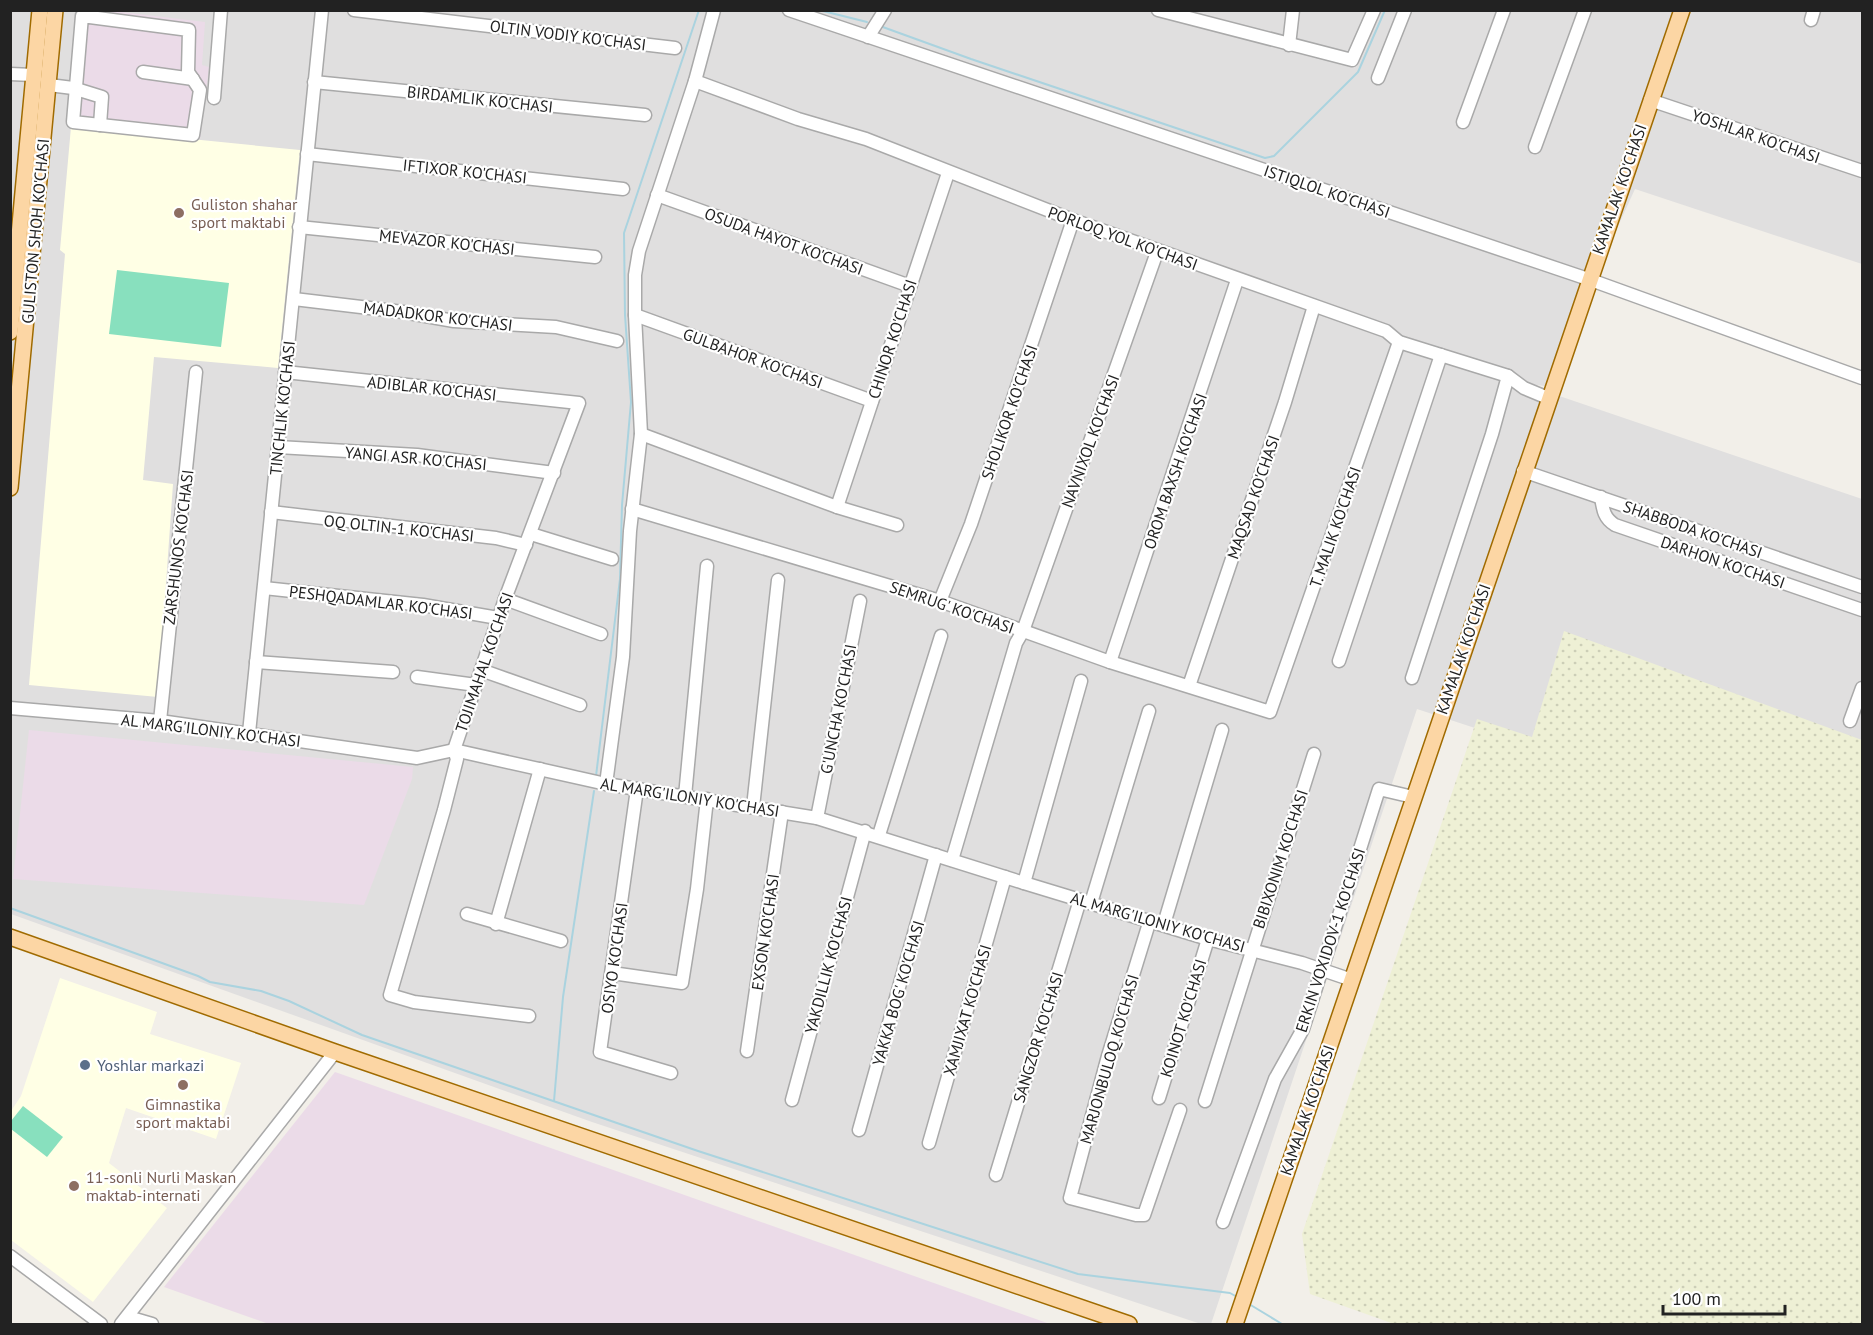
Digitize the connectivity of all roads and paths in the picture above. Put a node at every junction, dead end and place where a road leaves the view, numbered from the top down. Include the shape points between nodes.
1 (39, 10) edge
2 (55, 10) edge
3 (221, 10) edge
4 (322, 10) edge
5 (354, 10) edge
6 (714, 10) edge
7 (789, 10) edge
8 (885, 10) edge
9 (1158, 10) edge
10 (1293, 10) edge
11 (1374, 10) edge
12 (1405, 10) edge
13 (1504, 10) edge
14 (1584, 10) edge
15 (1682, 10) edge
16 (868, 38) junction
17 (1289, 45) junction
18 (675, 48) dead end
19 (143, 72) dead end
20 (10, 74) edge
21 (33, 75) junction
22 (1378, 78) dead end
23 (194, 79) junction
24 (695, 81) junction
25 (315, 82) junction
26 (49, 86) junction
27 (75, 89) junction
28 (214, 98) dead end
29 (1650, 100) junction
30 (645, 115) dead end
31 (1463, 122) dead end
32 (100, 125) junction
33 (1535, 147) dead end
34 (308, 154) junction
35 (1863, 171) edge
36 (948, 172) junction
37 (623, 189) dead end
38 (657, 195) junction
39 (1073, 220) junction
40 (299, 227) junction
41 (1157, 252) junction
42 (595, 257) dead end
43 (1588, 279) junction
44 (1237, 280) junction
45 (910, 286) junction
46 (294, 299) junction
47 (1314, 306) junction
48 (635, 315) junction
49 (10, 332) edge
50 (616, 341) dead end
51 (1399, 342) junction
52 (1441, 355) junction
53 (196, 372) dead end
54 (285, 372) junction
55 (1508, 376) junction
56 (1863, 378) edge
57 (1548, 398) junction
58 (872, 401) junction
59 (579, 403) joint
60 (641, 434) junction
61 (278, 447) junction
62 (1523, 471) junction
63 (554, 473) junction
64 (10, 488) edge
65 (1601, 498) junction
66 (837, 507) junction
67 (632, 509) junction
68 (271, 512) junction
69 (897, 525) dead end
70 (528, 540) junction
71 (612, 558) dead end
72 (707, 566) dead end
73 (1831, 576) junction
74 (778, 580) dead end
75 (1863, 587) edge
76 (264, 588) junction
77 (1824, 597) junction
78 (505, 599) junction
79 (860, 601) dead end
80 (940, 601) junction
81 (1863, 610) edge
82 (498, 618) junction
83 (1023, 631) junction
84 (601, 634) dead end
85 (941, 636) dead end
86 (1339, 661) dead end
87 (256, 662) junction
88 (1110, 662) junction
89 (480, 670) junction
90 (393, 672) dead end
91 (417, 677) dead end
92 (1412, 678) dead end
93 (1081, 681) dead end
94 (476, 685) junction
95 (1190, 686) junction
96 (1863, 688) edge
97 (580, 705) dead end
98 (10, 708) edge
99 (1149, 711) dead end
100 (1270, 712) joint
101 (160, 721) junction
102 (1850, 721) dead end
103 (1222, 730) dead end
104 (249, 733) junction
105 (454, 750) junction
106 (1314, 754) dead end
107 (540, 769) junction
108 (606, 784) junction
109 (637, 789) junction
110 (685, 796) junction
111 (1413, 797) junction
112 (707, 799) junction
113 (753, 807) junction
114 (782, 812) junction
115 (816, 818) junction
116 (865, 831) junction
117 (879, 835) junction
118 (936, 855) junction
119 (952, 860) junction
120 (1005, 877) junction
121 (1024, 883) junction
122 (1085, 901) junction
123 (467, 914) dead end
124 (1150, 920) junction
125 (496, 924) junction
126 (1164, 924) junction
127 (10, 938) edge
128 (1208, 939) junction
129 (561, 941) dead end
130 (1251, 948) junction
131 (1322, 969) junction
132 (612, 973) junction
133 (1352, 980) junction
134 (529, 1016) dead end
135 (747, 1051) dead end
136 (335, 1052) junction
137 (671, 1073) dead end
138 (1159, 1098) dead end
139 (792, 1100) dead end
140 (1205, 1101) dead end
141 (1180, 1110) dead end
142 (859, 1130) dead end
143 (929, 1143) dead end
144 (996, 1175) dead end
145 (1223, 1222) dead end
146 (10, 1256) edge
147 (1237, 1319) edge
148 (124, 1321) edge
149 (100, 1324) edge
150 (152, 1324) edge
151 (1129, 1324) edge

1 - 21 main road, GULISTON SHOH KO'CHASI
2 - 26 main road, GULISTON SHOH KO'CHASI
3 - 28 street
4 - 25 street, TINCHLIK KO'CHASI
5 - 18 street, OLTIN VODIY KO'CHASI
6 - 24 street
7 - 16 street, ISTIQLOL KO'CHASI
8 - 16 street
9 - 17 street
10 - 17 street
11 - 17 street via 1352,60
12 - 22 street
13 - 31 street
14 - 33 street
15 - 29 main road, KAMALAK KO'CHASI
16 - 43 street, ISTIQLOL KO'CHASI
19 - 23 street
20 - 21 street
21 - 49 main road, GULISTON SHOH KO'CHASI
23 - 27 street via 188,72 189,30 82,16
23 - 32 street via 200,90 193,135
24 - 36 street, PORLOQ YOL KO'CHASI via 866,139
24 - 38 street
25 - 30 street, BIRDAMLIK KO'CHASI
25 - 34 street, TINCHLIK KO'CHASI
26 - 27 street
26 - 64 main road, GULISTON SHOH KO'CHASI
27 - 32 street via 102,97
27 - 32 street via 73,122
29 - 35 street, YOSHLAR KO'CHASI
29 - 43 main road, KAMALAK KO'CHASI
34 - 37 street, IFTIXOR KO'CHASI
34 - 40 street, TINCHLIK KO'CHASI
36 - 39 street, PORLOQ YOL KO'CHASI
36 - 45 street, CHINOR KO'CHASI
38 - 45 street, OSUDA HAYOT KO'CHASI
38 - 48 street via 639,251
39 - 41 street, PORLOQ YOL KO'CHASI
39 - 80 street, SHOLIKOR KO'CHASI via 975,513
40 - 42 street, MEVAZOR KO'CHASI
40 - 46 street, TINCHLIK KO'CHASI
41 - 44 street, PORLOQ YOL KO'CHASI
41 - 83 street, NAVNIXOL KO'CHASI
43 - 56 street, ISTIQLOL KO'CHASI
43 - 57 main road, KAMALAK KO'CHASI
44 - 47 street, PORLOQ YOL KO'CHASI via 1280,291
44 - 88 street, OROM BAXSH KO'CHASI
45 - 58 street, CHINOR KO'CHASI
46 - 50 street, MADADKOR KO'CHASI via 454,321 556,327
46 - 54 street, TINCHLIK KO'CHASI
47 - 51 street, PORLOQ YOL KO'CHASI via 1386,331
47 - 95 street, MAQSAD KO'CHASI
48 - 58 street, GULBAHOR KO'CHASI
48 - 60 street
51 - 52 street, PORLOQ YOL KO'CHASI
51 - 100 street, T. MALIK KO'CHASI
52 - 55 street, PORLOQ YOL KO'CHASI
52 - 86 street
53 - 101 street, ZARSHUNOS KO'CHASI
54 - 59 street, ADIBLAR KO'CHASI
54 - 61 street, TINCHLIK KO'CHASI
55 - 57 street, PORLOQ YOL KO'CHASI
55 - 92 street
57 - 62 main road, KAMALAK KO'CHASI
58 - 66 street, CHINOR KO'CHASI
59 - 63 street, TOJIMAHAL KO'CHASI
60 - 66 street
60 - 67 street
61 - 63 street, YANGI ASR KO'CHASI via 417,455
61 - 68 street, TINCHLIK KO'CHASI
62 - 65 street, SHABBODA KO'CHASI
62 - 111 main road, KAMALAK KO'CHASI
63 - 70 street, TOJIMAHAL KO'CHASI
65 - 73 street, SHABBODA KO'CHASI
65 - 77 street, DARHON KO'CHASI via 1603,512 1615,525
66 - 69 street
67 - 80 street, SEMRUG' KO'CHASI
67 - 108 street via 623,657
68 - 70 street, OQ OLTIN-1 KO'CHASI
68 - 76 street, TINCHLIK KO'CHASI
70 - 71 street, OQ OLTIN-1 KO'CHASI
70 - 78 street, TOJIMAHAL KO'CHASI
72 - 110 street
73 - 75 street, SHABBODA KO'CHASI
73 - 77 street
74 - 113 street
76 - 82 street, PESHQADAMLAR KO'CHASI via 423,605
76 - 87 street, TINCHLIK KO'CHASI
77 - 81 street, DARHON KO'CHASI
78 - 82 street, TOJIMAHAL KO'CHASI
78 - 84 street
79 - 115 street, G'UNCHA KO'CHASI
80 - 83 street, SEMRUG' KO'CHASI
82 - 89 street, TOJIMAHAL KO'CHASI
83 - 88 street, SEMRUG' KO'CHASI
83 - 119 street via 984,744
85 - 117 street
87 - 90 street
87 - 104 street, TINCHLIK KO'CHASI
88 - 95 street, SEMRUG' KO'CHASI
89 - 94 street, TOJIMAHAL KO'CHASI
89 - 97 street
91 - 94 street
93 - 121 street
94 - 105 street, TOJIMAHAL KO'CHASI
95 - 100 street, SEMRUG' KO'CHASI
96 - 102 street
98 - 101 street, AL MARG'ILONIY KO'CHASI
99 - 122 street, SANGZOR KO'CHASI
101 - 104 street, AL MARG'ILONIY KO'CHASI
103 - 126 street
104 - 105 street, AL MARG'ILONIY KO'CHASI via 417,758
105 - 107 street, AL MARG'ILONIY KO'CHASI
105 - 134 street, TOJIMAHAL KO'CHASI via 457,759 444,810 390,995 414,1002
106 - 130 street, BIBIXONIM KO'CHASI
107 - 108 street, AL MARG'ILONIY KO'CHASI
107 - 125 street
108 - 109 street, AL MARG'ILONIY KO'CHASI
109 - 110 street, AL MARG'ILONIY KO'CHASI
109 - 132 street, OSIYO KO'CHASI
110 - 112 street, AL MARG'ILONIY KO'CHASI
111 - 131 street, ERKIN VOXIDOV-1 KO'CHASI via 1379,789
111 - 133 main road, KAMALAK KO'CHASI
112 - 113 street, AL MARG'ILONIY KO'CHASI
112 - 132 street via 698,889 682,983
113 - 114 street, AL MARG'ILONIY KO'CHASI
114 - 115 street, AL MARG'ILONIY KO'CHASI
114 - 135 street, EXSON KO'CHASI
115 - 116 street, AL MARG'ILONIY KO'CHASI
116 - 117 street, AL MARG'ILONIY KO'CHASI
116 - 139 street, YAKDILLIK KO'CHASI
117 - 118 street, AL MARG'ILONIY KO'CHASI
118 - 119 street, AL MARG'ILONIY KO'CHASI
118 - 142 street, YAKKA BOG' KO'CHASI
119 - 120 street, AL MARG'ILONIY KO'CHASI
120 - 121 street, AL MARG'ILONIY KO'CHASI
120 - 143 street, XAMJIXAT KO'CHASI
121 - 122 street, AL MARG'ILONIY KO'CHASI
122 - 124 street, AL MARG'ILONIY KO'CHASI
122 - 144 street, SANGZOR KO'CHASI
123 - 125 street
124 - 126 street, AL MARG'ILONIY KO'CHASI
124 - 141 street, MARJONBULOQ KO'CHASI via 1070,1198 1144,1215
125 - 129 street
126 - 128 street, AL MARG'ILONIY KO'CHASI
127 - 136 main road
128 - 130 street, AL MARG'ILONIY KO'CHASI
128 - 138 street, KOINOT KO'CHASI
130 - 131 street, AL MARG'ILONIY KO'CHASI
130 - 140 street, BIBIXONIM KO'CHASI
131 - 133 street, AL MARG'ILONIY KO'CHASI
131 - 145 street, ERKIN VOXIDOV-1 KO'CHASI via 1303,1029 1275,1079
132 - 137 street, OSIYO KO'CHASI via 600,1052
133 - 147 main road, KAMALAK KO'CHASI
136 - 148 street
136 - 151 main road
146 - 149 street
148 - 150 street

